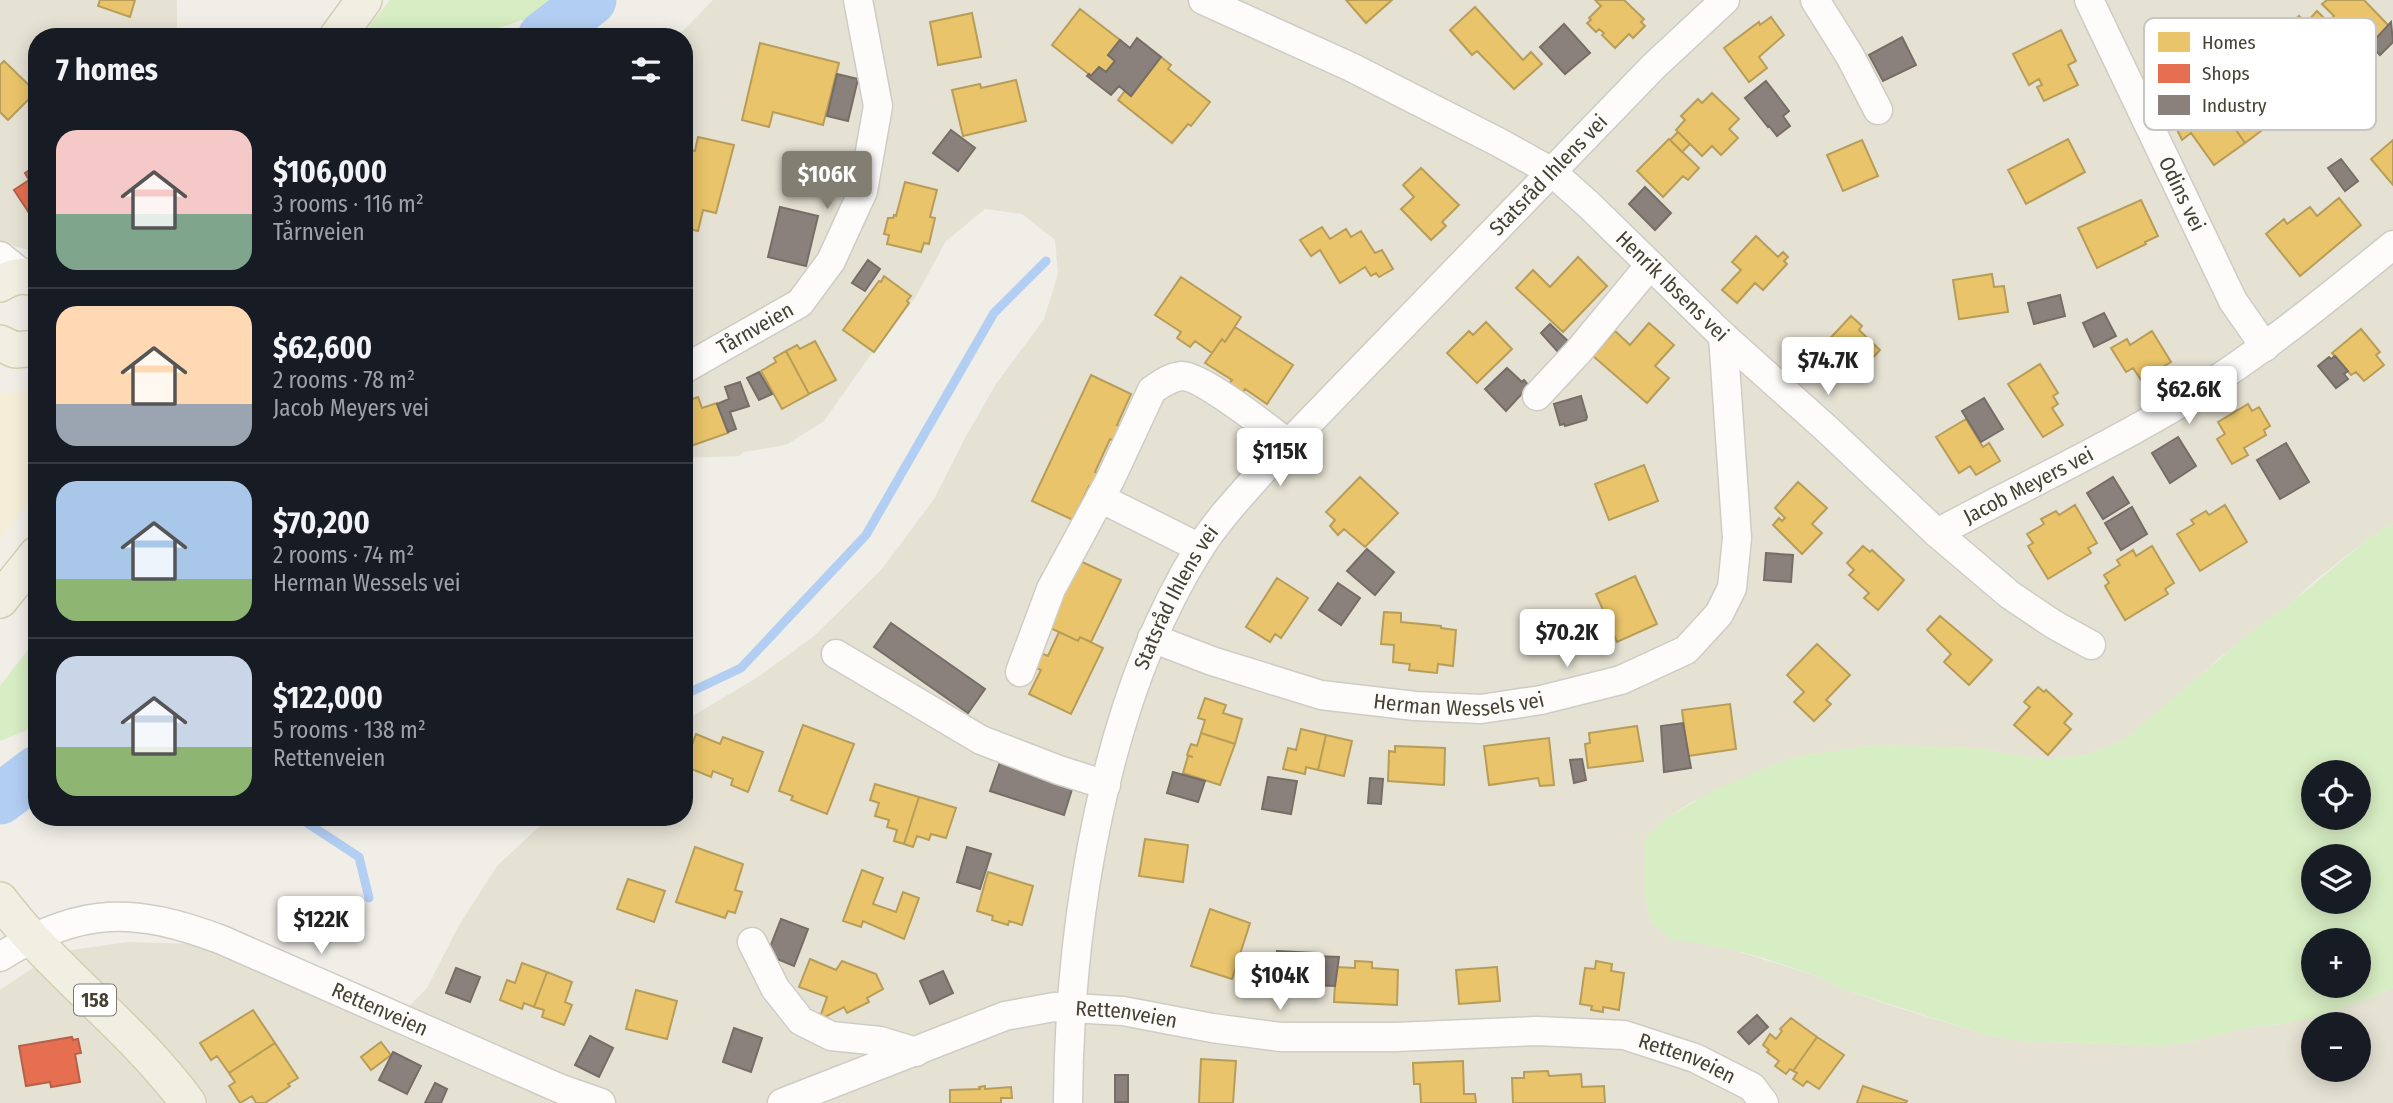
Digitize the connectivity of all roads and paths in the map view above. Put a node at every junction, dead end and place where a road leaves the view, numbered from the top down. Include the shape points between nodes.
1 (364, 0) edge
2 (858, 0) edge
3 (1203, 0) edge
4 (1815, 0) edge
5 (2089, 0) edge
6 (1710, 5) edge
7 (344, 28) edge
8 (1878, 110) dead end
9 (2144, 115) edge
10 (2151, 130) edge
11 (1552, 173) junction
12 (2393, 245) edge
13 (1650, 265) junction
14 (1723, 336) junction
15 (2265, 347) junction
16 (693, 364) edge
17 (1537, 396) dead end
18 (1289, 444) junction
19 (1100, 498) junction
20 (1937, 533) junction
21 (1200, 548) junction
22 (28, 565) edge
23 (0, 600) edge
24 (1152, 638) junction
25 (2091, 645) dead end
26 (836, 654) dead end
27 (1020, 672) dead end
28 (1107, 785) junction
29 (0, 900) edge
30 (34, 939) junction
31 (752, 942) dead end
32 (0, 957) edge
33 (1072, 1008) junction
34 (916, 1052) junction
35 (188, 1103) edge
36 (601, 1103) edge
37 (782, 1103) edge
38 (1068, 1103) edge
39 (1764, 1103) edge

1 - 7 main road
2 - 16 street, Tårnveien via 878,106 863,191 831,261 800,303
3 - 11 street, Henrik Ibsens vei via 1351,67
4 - 8 street
5 - 9 street, Odins vei
6 - 11 street, Statsråd Ihlens vei
10 - 15 street, Odins vei via 2233,301
11 - 13 street, Henrik Ibsens vei
11 - 18 street, Statsråd Ihlens vei
12 - 15 street, Jacob Meyers vei
13 - 14 street, Henrik Ibsens vei
13 - 17 street
14 - 20 street, Henrik Ibsens vei
14 - 24 street, Herman Wessels vei via 1737,538 1732,588 1719,614 1686,650 1621,680 1541,701 1481,709 1321,695
15 - 20 street, Jacob Meyers vei via 2167,411
18 - 19 street via 1195,379 1182,376 1164,381 1152,390
18 - 21 street, Statsråd Ihlens vei
19 - 21 street
19 - 27 street via 1051,590
20 - 25 street, Henrik Ibsens vei via 2010,595
21 - 24 street, Statsråd Ihlens vei
22 - 23 main road
24 - 28 street, Statsråd Ihlens vei
26 - 28 street via 981,740
28 - 33 street, Statsråd Ihlens vei via 1082,913
29 - 30 main road, 158
30 - 32 street, Rettenveien
30 - 35 main road, 158 via 148,1054
30 - 36 street, Rettenveien via 76,921 103,916 147,917 178,924
31 - 34 street via 775,988 801,1021 831,1036 880,1041
33 - 34 street, Rettenveien via 1005,1016
33 - 38 street, Statsråd Ihlens vei
33 - 39 street, Rettenveien via 1123,1011 1279,1037 1537,1031 1624,1035 1695,1058 1752,1087
34 - 37 street, Rettenveien

